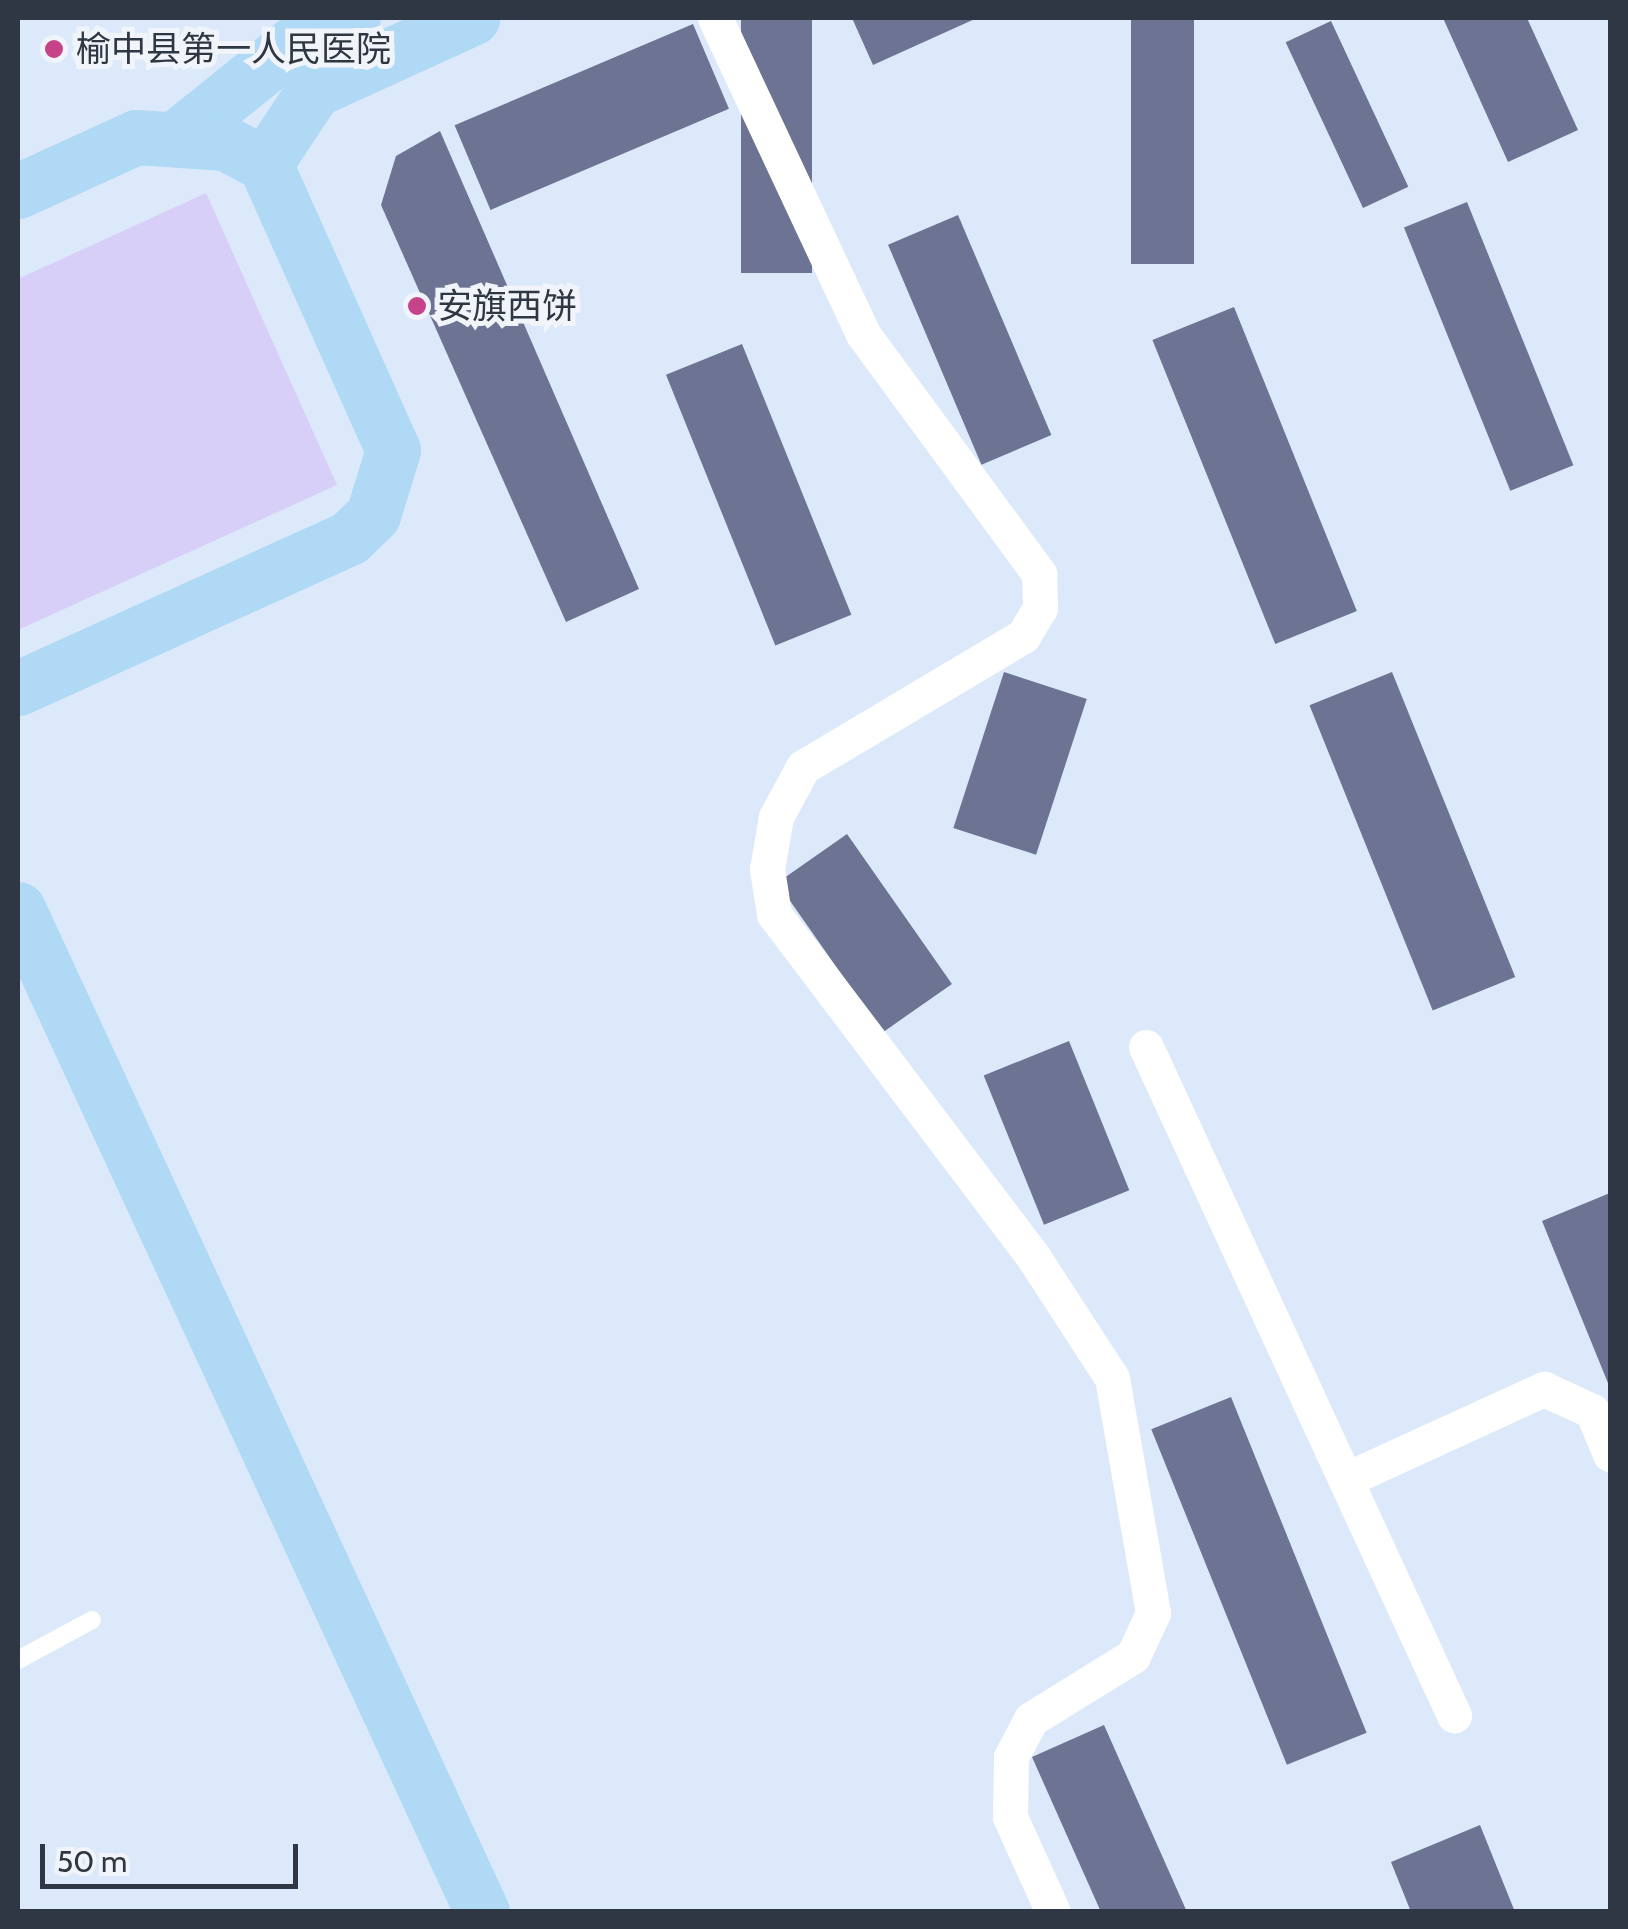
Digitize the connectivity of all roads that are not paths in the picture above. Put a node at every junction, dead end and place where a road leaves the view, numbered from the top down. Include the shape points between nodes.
1 (353, 18) edge
2 (472, 18) edge
3 (715, 18) edge
4 (181, 134) junction
5 (265, 164) junction
6 (18, 191) edge
7 (18, 688) edge
8 (18, 909) edge
9 (1146, 1047) dead end
10 (1610, 1454) edge
11 (1347, 1479) junction
12 (92, 1620) dead end
13 (18, 1660) edge
14 (1454, 1715) dead end
15 (482, 1912) edge
16 (1053, 1912) edge

1 - 4 main road via 293,44
2 - 5 main road via 314,90
3 - 16 street via 863,334 1030,560 1042,591 1023,636 803,767 776,817 768,868 774,914 1032,1256 1112,1378 1153,1612 1134,1656 1031,1719 1011,1757 1010,1817
4 - 5 main road
4 - 6 main road via 136,137
5 - 7 main road via 393,450 388,484 349,538
8 - 15 main road
9 - 11 street
10 - 11 street via 1592,1411 1544,1389
11 - 14 street
12 - 13 lane

